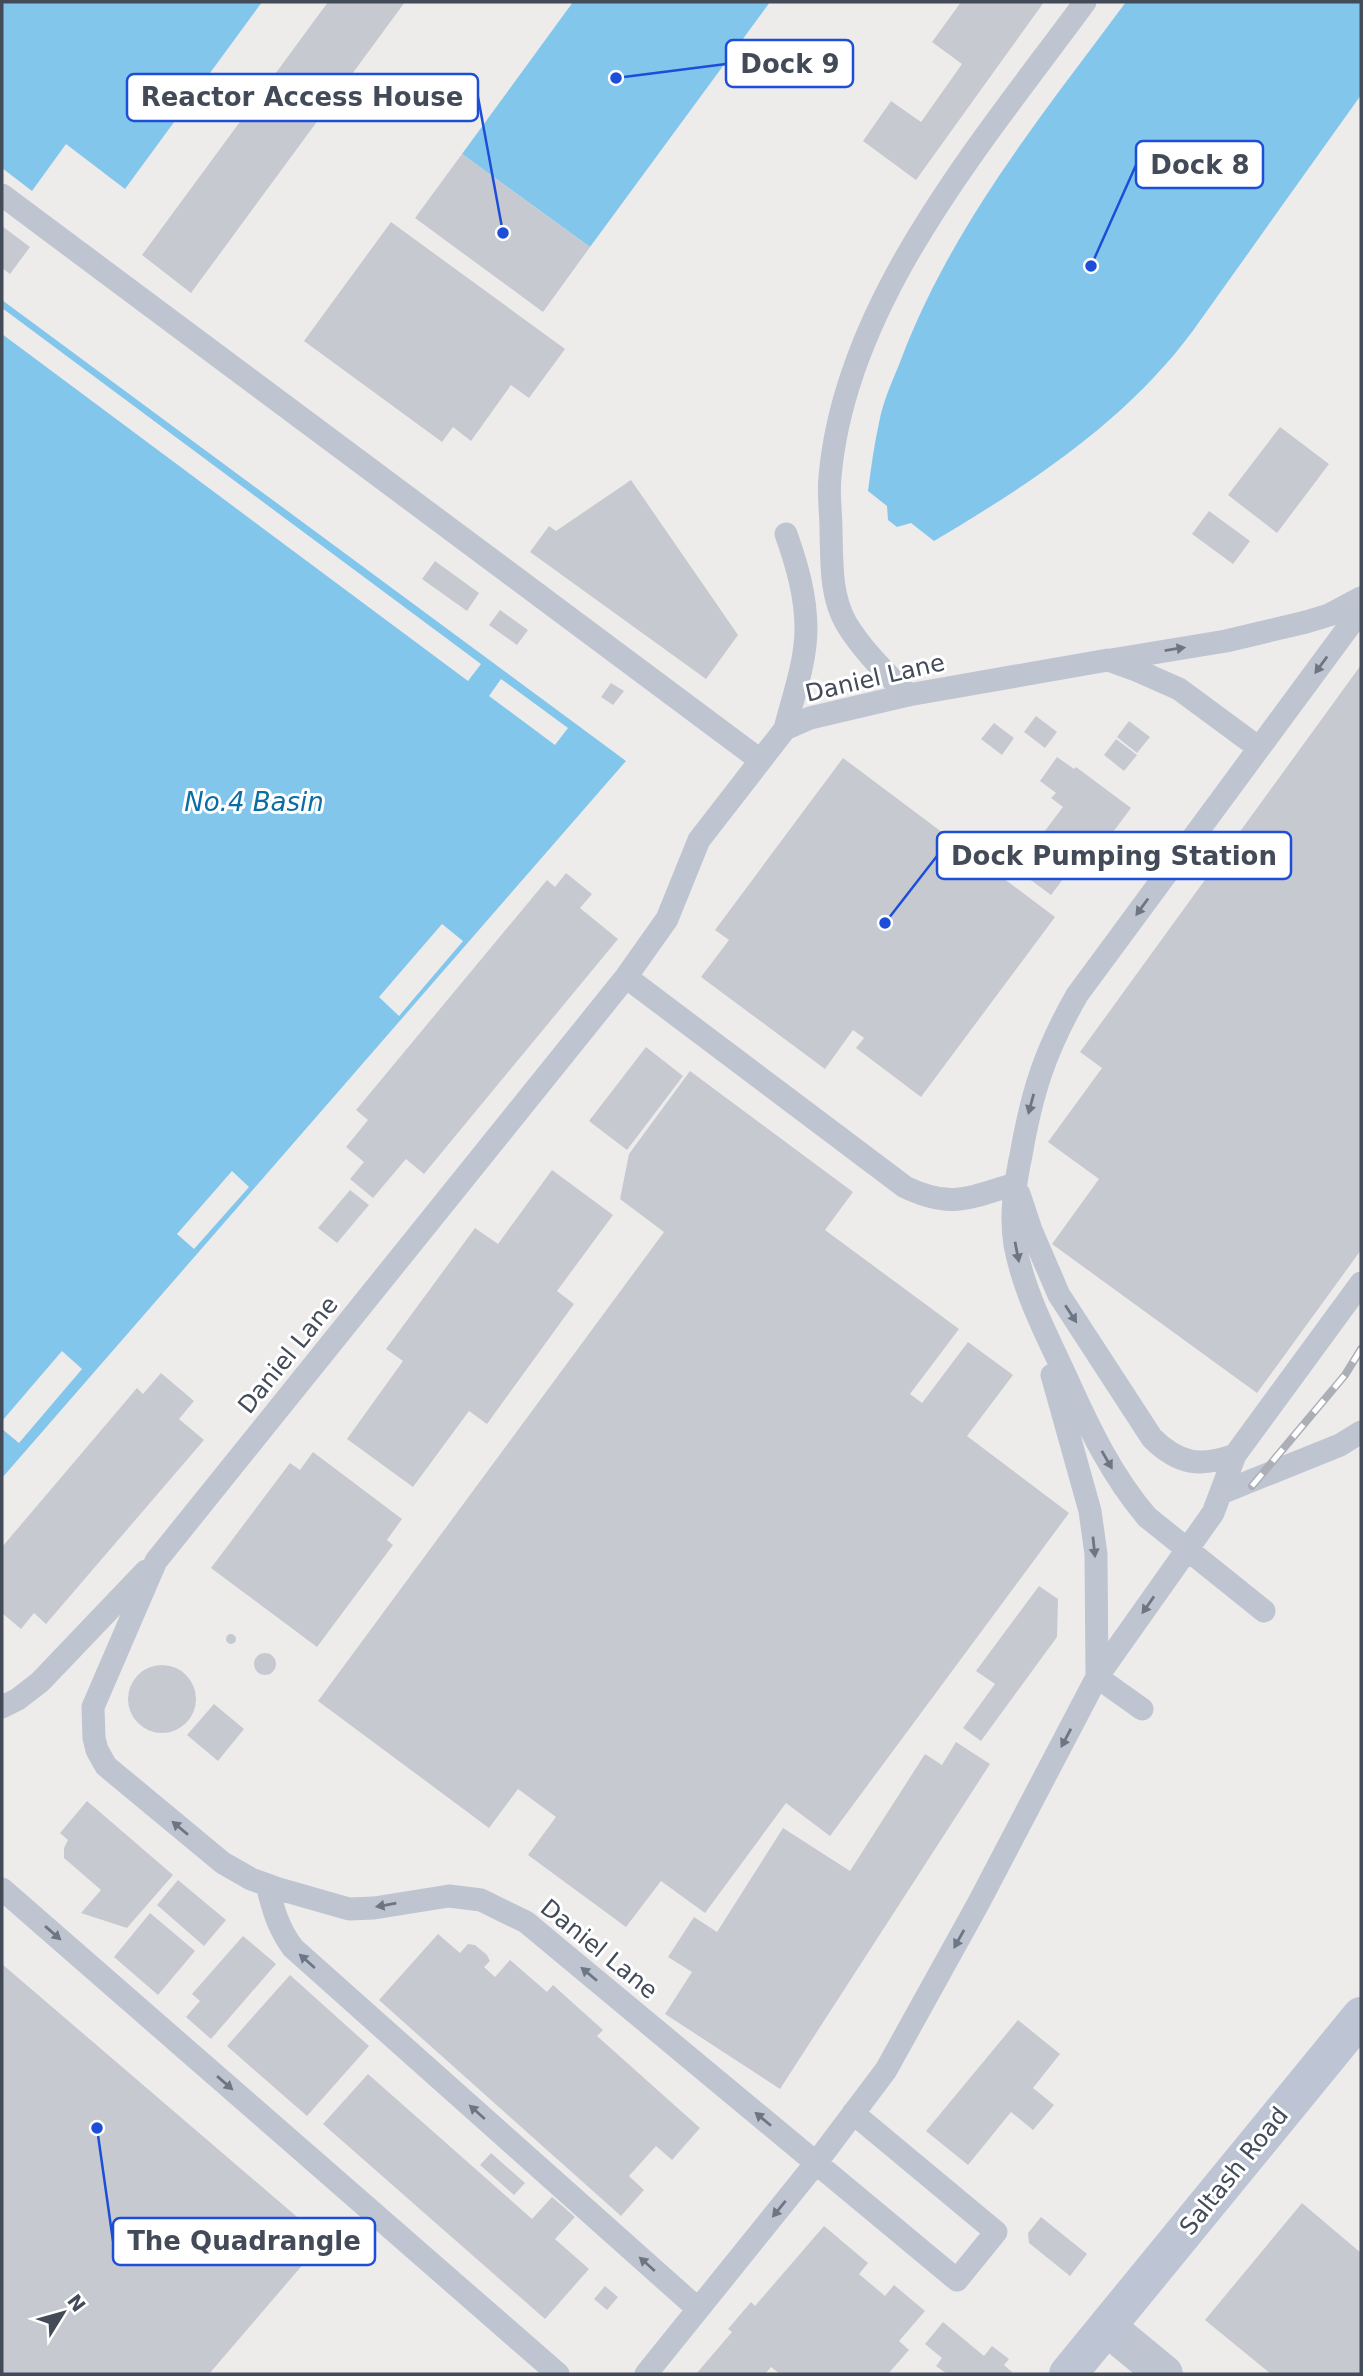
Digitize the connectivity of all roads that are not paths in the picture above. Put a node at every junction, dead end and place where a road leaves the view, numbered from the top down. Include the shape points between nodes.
1 (1085, 2) edge
2 (2, 195) edge
3 (1361, 598) edge
4 (1361, 610) edge
5 (846, 622) junction
6 (1108, 660) junction
7 (908, 695) junction
8 (785, 729) junction
9 (1259, 748) junction
10 (760, 760) junction
11 (626, 977) junction
12 (1015, 1184) junction
13 (1361, 1283) edge
14 (1027, 1292) junction
15 (1361, 1432) edge
16 (1235, 1455) junction
17 (1220, 1493) junction
18 (1186, 1549) junction
19 (156, 1561) junction
20 (1264, 1611) dead end
21 (1097, 1678) junction
22 (2, 1707) edge
23 (1142, 1709) dead end
24 (267, 1885) junction
25 (2, 1889) edge
26 (1361, 2016) edge
27 (853, 2113) junction
28 (816, 2163) junction
29 (698, 2309) junction
30 (1107, 2327) junction
31 (558, 2374) edge
32 (646, 2374) edge
33 (1068, 2374) edge
34 (1164, 2374) edge

1 - 5 lane via 931,214 893,282 850,381 830,480 833,586
2 - 10 lane
6 -> 3 lane, Daniel Lane via 1226,641 1306,622
4 -> 9 lane
5 - 7 lane via 874,661
5 - 8 lane via 786,534 803,593 806,630
6 - 7 lane, Daniel Lane
6 - 9 lane via 1179,689
7 - 8 lane, Daniel Lane via 810,718
8 - 10 lane, Daniel Lane
9 -> 12 lane via 1059,1025 1030,1105
10 - 11 lane, Daniel Lane via 699,840 667,919
11 - 12 lane via 905,1187 940,1201
11 - 19 lane, Daniel Lane
12 -> 14 lane via 1013,1225
12 -> 16 lane via 1059,1296 1152,1438 1167,1452 1191,1462 1209,1463
13 - 16 lane
14 -> 18 lane via 1105,1457 1147,1517
14 -> 21 lane via 1090,1511 1096,1554
15 - 17 lane via 1340,1445
16 - 17 lane
17 - 18 lane via 1213,1513
18 - 20 lane
18 -> 21 lane
19 - 22 lane via 40,1682
24 -> 19 lane, Daniel Lane via 223,1863 106,1766 97,1750 93,1707
21 - 23 lane
21 -> 27 lane via 892,2058
28 -> 24 lane, Daniel Lane via 526,1922 507,1912 481,1900 449,1896 349,1909
29 -> 24 lane via 293,1948 275,1919
25 -> 31 lane
26 - 30 main road, Saltash Road
27 - 28 lane
27 - 28 lane, Daniel Lane via 996,2232 957,2280
28 -> 29 lane
29 - 32 lane
30 - 33 main road, Saltash Road
30 - 34 street

